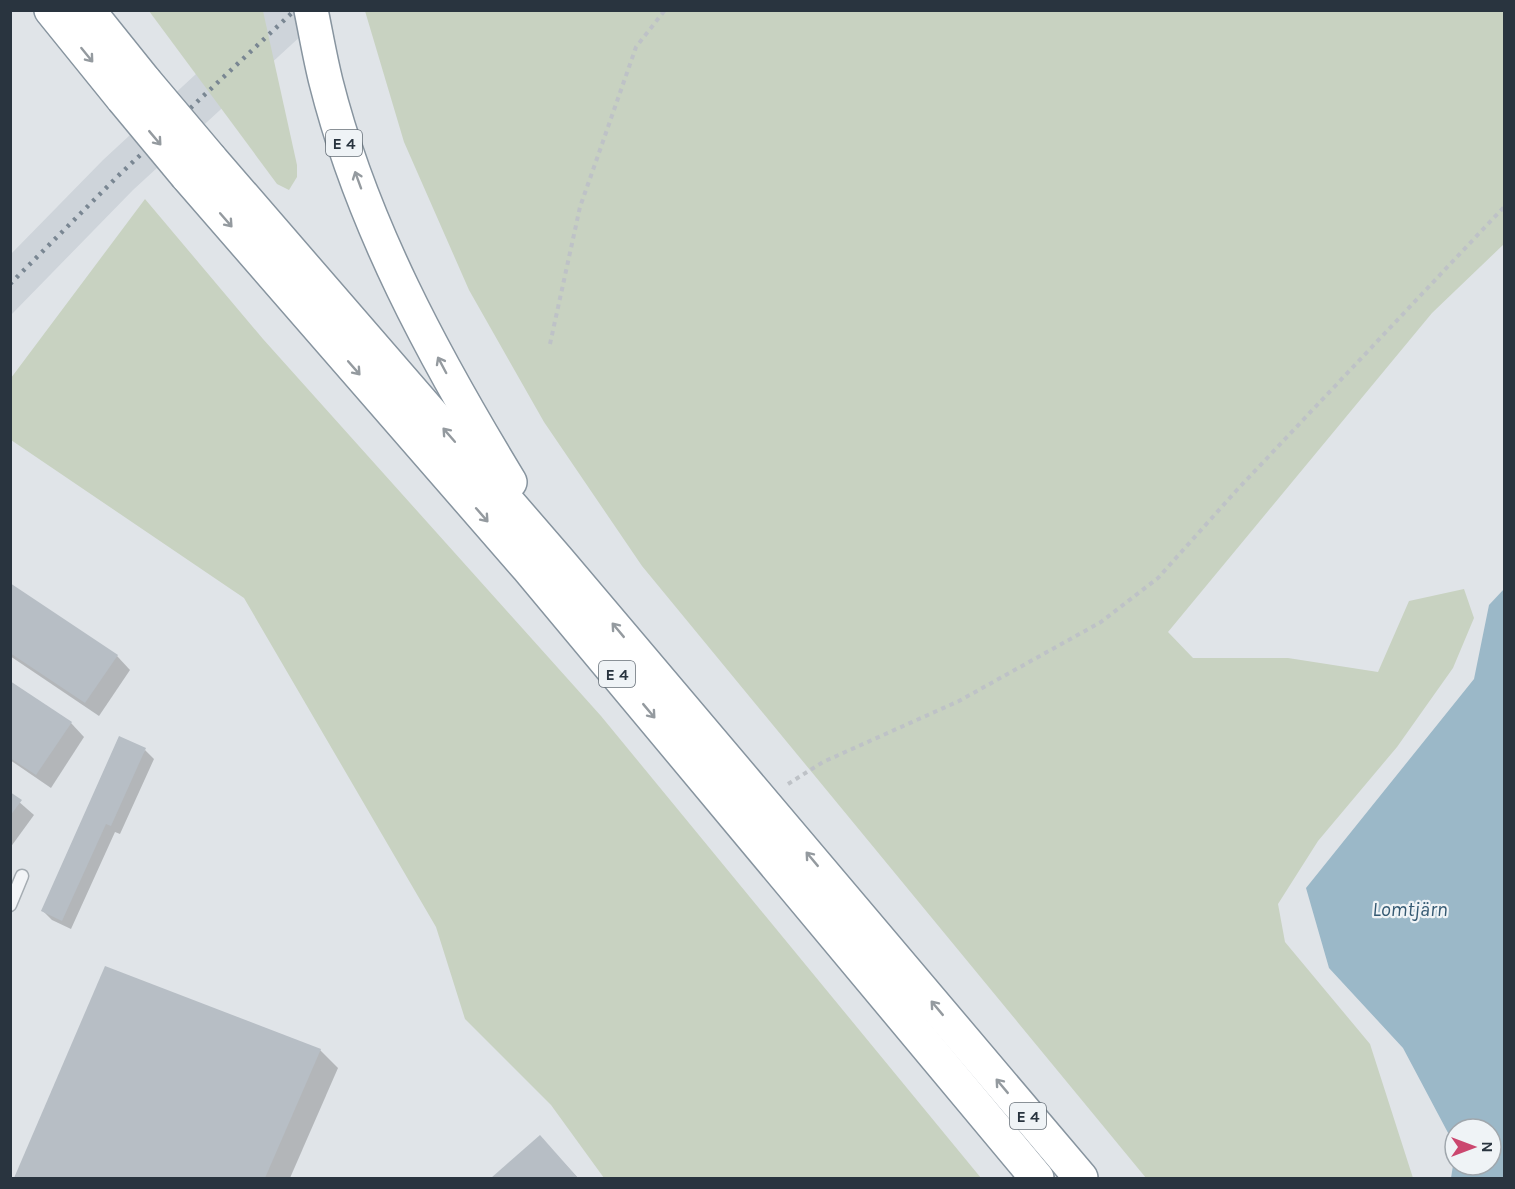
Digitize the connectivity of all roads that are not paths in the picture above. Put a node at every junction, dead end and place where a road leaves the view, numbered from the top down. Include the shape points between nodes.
1 (51, 10) edge
2 (88, 10) edge
3 (311, 10) edge
4 (134, 90) junction
5 (199, 167) junction
6 (558, 560) junction
7 (21, 876) dead end
8 (10, 905) edge
9 (1038, 1179) edge
10 (1081, 1179) edge

1 -> 4 highway, E 4
2 - 4 highway, E 4
6 -> 3 highway, E 4 via 462,403 391,262 344,140
4 - 5 highway, E 4, bridge
6 -> 5 highway, E 4
5 -> 9 highway, E 4 via 535,577
10 -> 6 highway, E 4
7 - 8 lane

